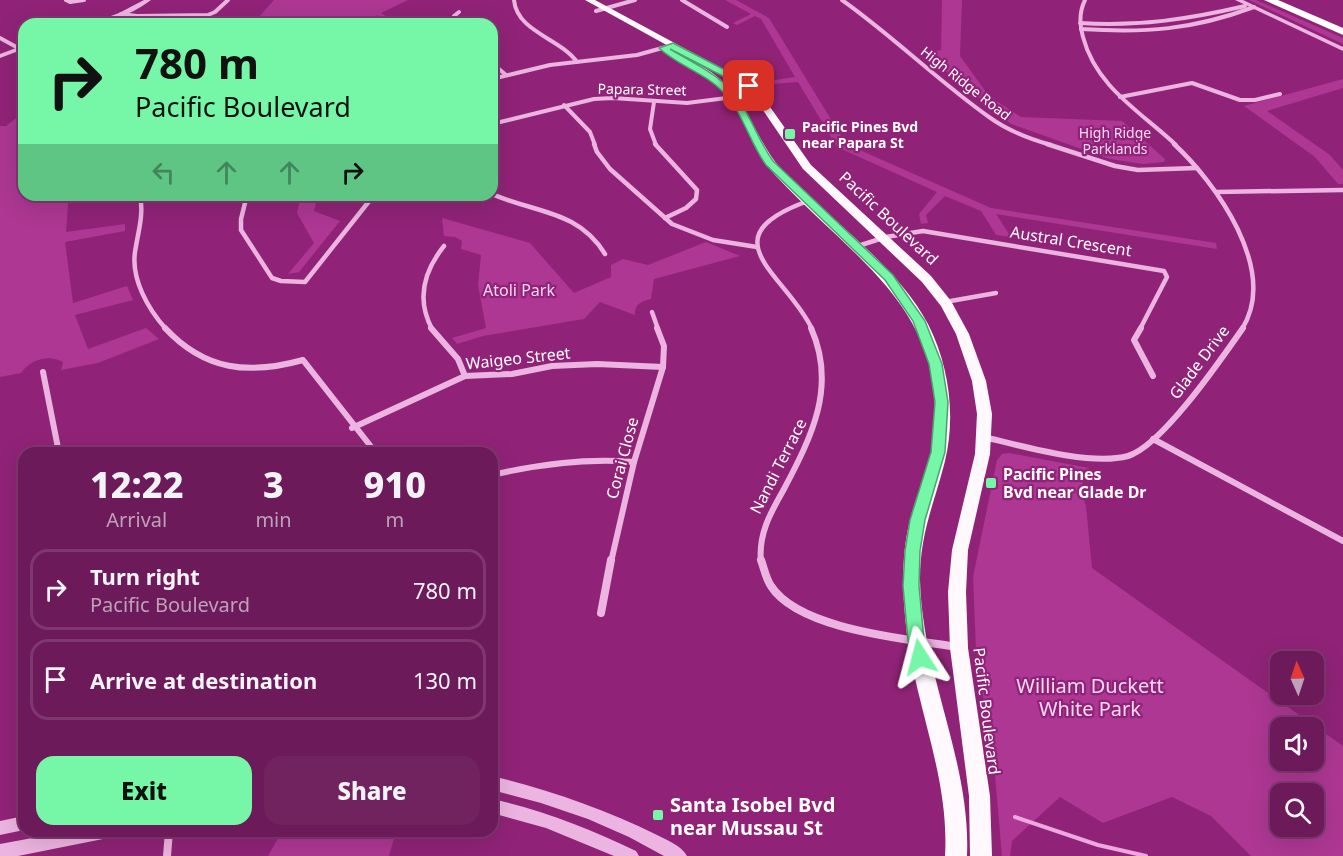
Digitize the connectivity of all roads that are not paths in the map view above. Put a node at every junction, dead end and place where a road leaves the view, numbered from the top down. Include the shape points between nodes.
1 (66, 0) edge
2 (84, 0) edge
3 (148, 0) edge
4 (228, 0) edge
5 (514, 0) edge
6 (577, 0) edge
7 (635, 0) edge
8 (682, 0) edge
9 (842, 0) edge
10 (1085, 0) edge
11 (1238, 0) edge
12 (1269, 0) edge
13 (1296, 0) edge
14 (1251, 6) junction
15 (597, 7) edge
16 (459, 12) dead end
17 (121, 14) junction
18 (109, 18) edge
19 (454, 18) edge
20 (1343, 20) edge
21 (1161, 25) junction
22 (1080, 26) junction
23 (727, 27) dead end
24 (1169, 30) junction
25 (1343, 32) edge
26 (0, 38) edge
27 (18, 46) edge
28 (668, 47) junction
29 (18, 49) edge
30 (1343, 49) edge
31 (0, 56) edge
32 (577, 62) junction
33 (498, 68) edge
34 (506, 75) junction
35 (498, 77) edge
36 (758, 94) junction
37 (1280, 94) dead end
38 (732, 97) junction
39 (1120, 98) junction
40 (654, 102) junction
41 (564, 105) junction
42 (498, 122) edge
43 (1197, 168) junction
44 (1343, 190) edge
45 (1216, 192) junction
46 (498, 197) edge
47 (140, 201) edge
48 (246, 201) edge
49 (369, 201) edge
50 (809, 201) junction
51 (665, 218) junction
52 (886, 237) junction
53 (444, 246) dead end
54 (858, 246) junction
55 (757, 247) junction
56 (605, 254) dead end
57 (996, 293) dead end
58 (945, 302) junction
59 (652, 312) dead end
60 (663, 367) junction
61 (43, 372) dead end
62 (465, 376) junction
63 (1153, 376) dead end
64 (352, 428) junction
65 (984, 437) junction
66 (1153, 439) junction
67 (58, 447) edge
68 (370, 447) edge
69 (634, 462) junction
70 (498, 474) edge
71 (1343, 541) edge
72 (601, 613) dead end
73 (916, 640) junction
74 (960, 648) junction
75 (498, 784) edge
76 (498, 807) edge
77 (18, 824) edge
78 (0, 828) edge
79 (77, 837) edge
80 (169, 837) edge
81 (0, 852) edge
82 (167, 856) edge
83 (631, 856) edge
84 (679, 856) edge
85 (956, 856) edge
86 (981, 856) edge

1 - 2 street
3 - 17 street
4 - 17 street via 208,15
5 - 32 street via 518,17 570,50
6 - 15 main road
7 - 15 street
8 - 23 street
9 - 43 street, High Ridge Road via 990,118 1012,131 1130,170
10 - 22 street, Glade Drive via 1080,9
11 - 14 street
12 - 25 highway
13 - 20 highway
14 - 21 street
14 - 24 street via 1230,16
14 - 30 street
15 - 28 main road
16 - 19 street
17 - 18 street
21 - 22 street
21 - 24 street
22 - 24 street via 1127,32
22 - 39 street, Glade Drive via 1096,70
26 - 27 street
28 - 32 street
28 - 36 main road, Pacific Boulevard via 739,80
28 - 38 main road
29 - 31 street
32 - 34 street
33 - 34 street
34 - 35 street
36 - 38 street, Papara Street
36 - 52 main road, Pacific Boulevard via 808,168
37 - 39 street via 1240,100 1192,83
38 - 40 street, Papara Street via 687,103
38 - 50 main road via 770,163
39 - 43 street, Glade Drive
40 - 41 street, Papara Street via 613,98
40 - 51 street via 650,129 655,146 697,187 694,204
41 - 42 street, Papara Street
41 - 51 street via 590,132 597,152 610,169
43 - 45 street, Glade Drive
44 - 45 street
45 - 66 street, Glade Drive via 1240,233 1249,260 1253,293 1245,322 1219,363
46 - 56 street via 577,223 599,241
47 - 64 street via 134,268 152,311 168,333 202,358 223,367 258,370 303,360
48 - 49 street via 242,230 272,278 305,282
50 - 54 main road
50 - 55 street via 770,219 762,228
51 - 55 street via 698,236
52 - 54 street, Austral Crescent
52 - 58 main road, Pacific Boulevard via 933,284
52 - 63 street, Austral Crescent via 923,231 1164,271 1167,277 1134,340
53 - 62 street via 428,268 421,299 432,329 457,354
54 - 73 main road via 889,277 919,321 940,388 938,452 913,551 911,586
55 - 73 street, Nandi Terrace via 766,268 796,301 810,325 823,370 818,417 762,529 759,548 764,573 778,594 808,617
57 - 58 street
58 - 65 main road, Pacific Boulevard via 973,359 985,420
59 - 60 street, Corai Close via 664,346
60 - 62 street, Waigeo Street via 552,366 512,374
60 - 69 street, Corai Close
61 - 67 street
62 - 64 street, Waigeo Street
64 - 68 street
65 - 66 street, Glade Drive via 1104,459 1128,456
65 - 74 main road, Pacific Boulevard via 979,478 957,573
66 - 71 street
69 - 70 street via 558,460
69 - 72 street, Corai Close
73 - 74 street, Nandi Terrace
73 - 85 main road via 953,798
74 - 86 main road, Pacific Boulevard via 978,781
75 - 84 street via 594,812
76 - 83 street via 527,813 593,837
77 - 78 street
79 - 81 street
80 - 82 street

